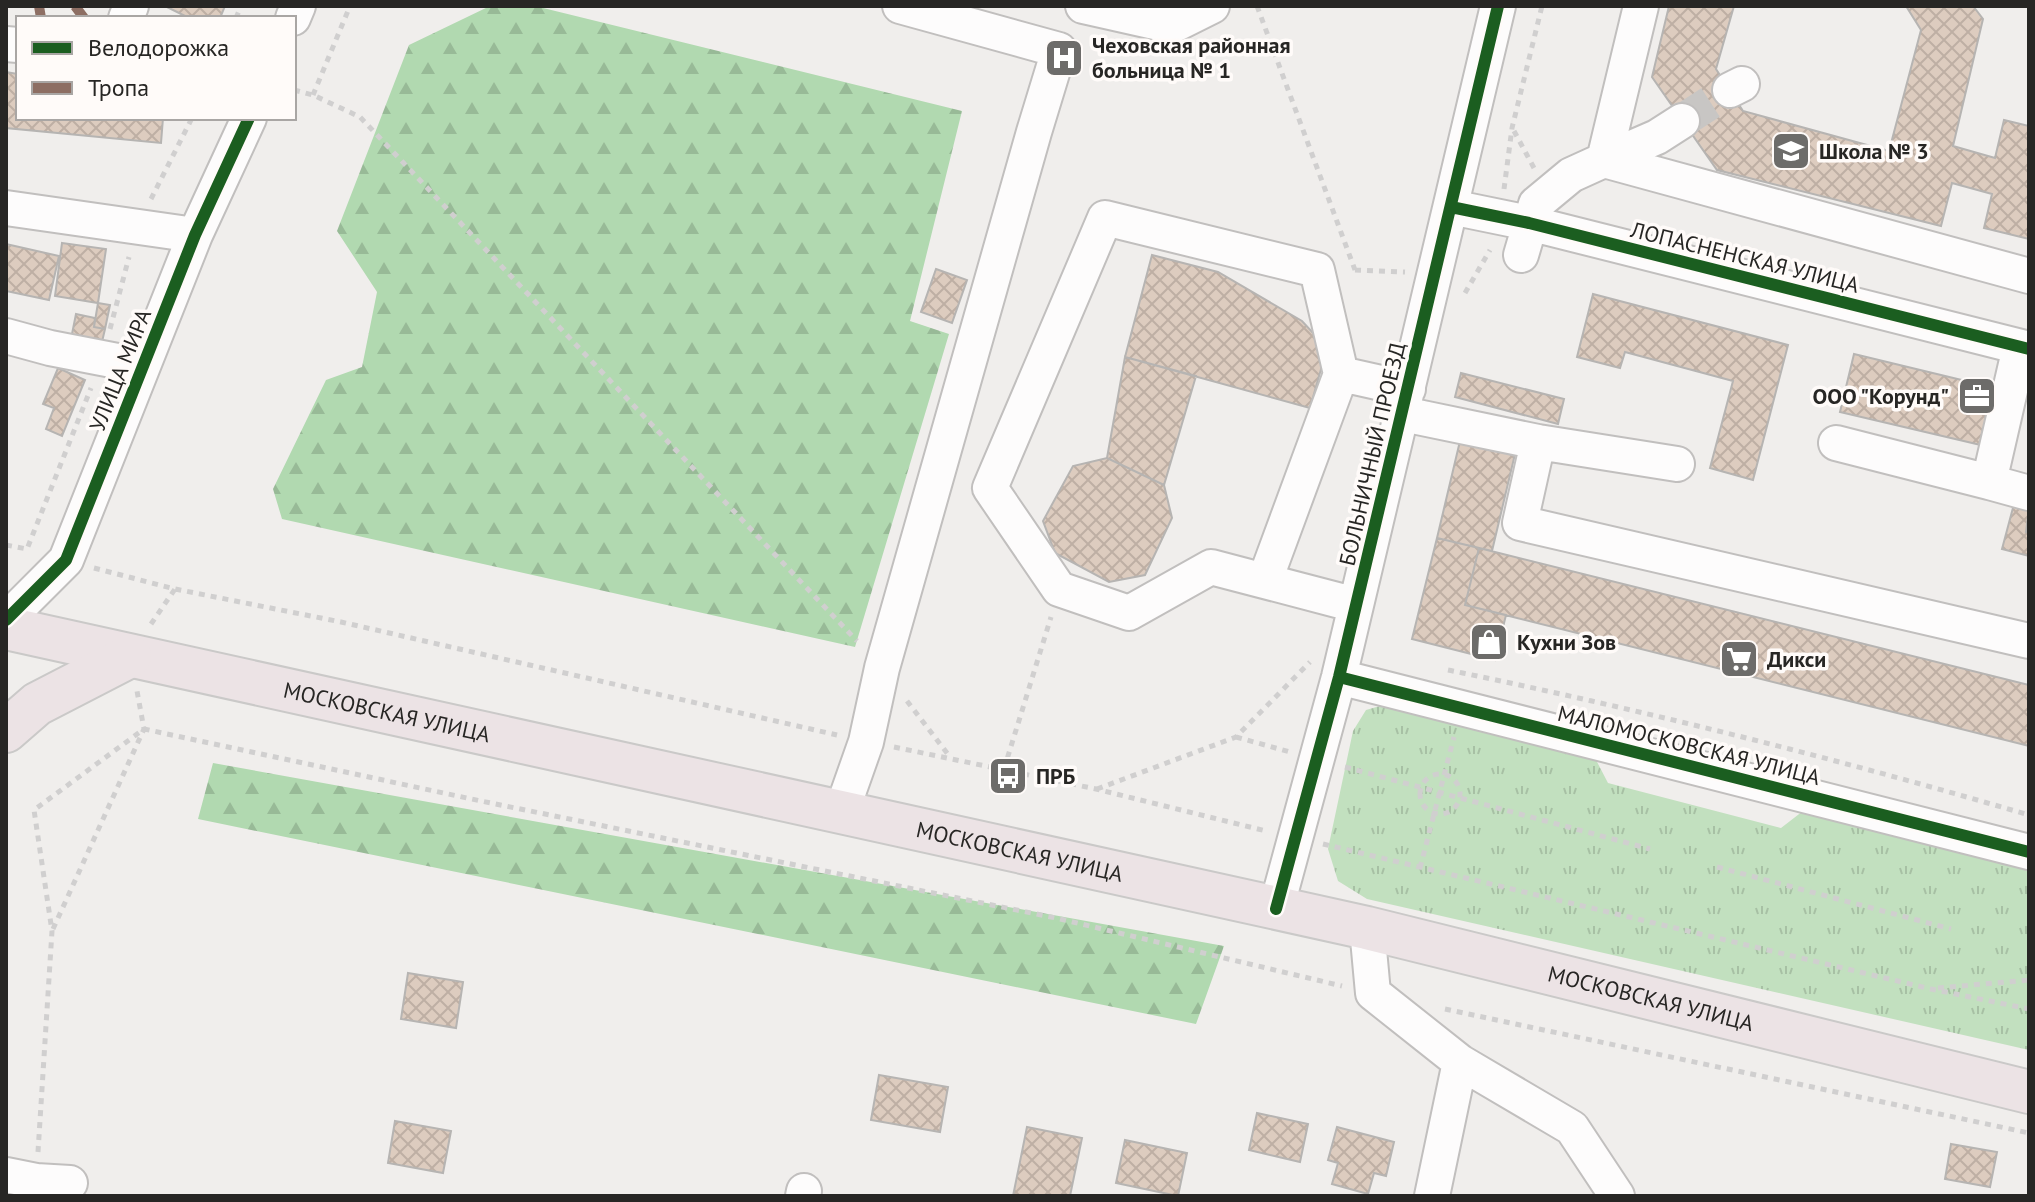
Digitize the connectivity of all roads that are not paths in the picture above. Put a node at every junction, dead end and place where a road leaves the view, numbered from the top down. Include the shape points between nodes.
1 (900, 6) edge
2 (1070, 6) edge
3 (1083, 6) edge
4 (1212, 6) edge
5 (1498, 6) edge
6 (1641, 6) edge
7 (1059, 50) junction
8 (248, 120) edge
9 (1682, 121) tunnel mouth
10 (1604, 160) junction
11 (1451, 207) junction
12 (6, 208) edge
13 (195, 235) junction
14 (1525, 239) junction
15 (2029, 276) edge
16 (6, 336) edge
17 (2024, 348) edge
18 (143, 366) junction
19 (1341, 374) junction
20 (1406, 401) junction
21 (1538, 442) junction
22 (1836, 443) dead end
23 (1677, 464) dead end
24 (1989, 482) junction
25 (2029, 493) edge
26 (1265, 580) junction
27 (1356, 605) junction
28 (6, 620) edge
29 (6, 628) edge
30 (2029, 641) edge
31 (130, 656) junction
32 (1327, 667) junction
33 (6, 731) edge
34 (841, 813) junction
35 (2029, 852) edge
36 (1276, 909) junction
37 (1367, 928) junction
38 (1460, 1062) junction
39 (2029, 1092) edge
40 (21, 1178) edge
41 (70, 1183) dead end
42 (1432, 1196) edge
43 (1617, 1196) edge

1 - 7 street
2 - 7 street
3 - 4 street via 1172,26
5 - 11 street, БОЛЬНИЧНЫЙ ПРОЕЗД
6 - 10 street
7 - 34 street via 882,668 866,742
8 - 13 street, УЛИЦА МИРА
9 - 10 street
10 - 14 street via 1571,175 1536,204
10 - 15 street
11 - 14 street, ЛОПАСНЕНСКАЯ УЛИЦА
11 - 20 street, БОЛЬНИЧНЫЙ ПРОЕЗД
12 - 13 street
13 - 18 street, УЛИЦА МИРА
14 - 17 street, ЛОПАСНЕНСКАЯ УЛИЦА
16 - 18 street
17 - 24 street
18 - 28 street, УЛИЦА МИРА via 66,560
19 - 20 street
19 - 26 street
19 - 26 street via 1317,270 1105,218 990,488 1059,589 1129,613 1211,567
20 - 21 street
20 - 27 street, БОЛЬНИЧНЫЙ ПРОЕЗД
21 - 23 street
21 - 30 street via 1520,523
22 - 24 street
24 - 25 street
26 - 27 street
27 - 32 street, БОЛЬНИЧНЫЙ ПРОЕЗД
29 - 31 main road, МОСКОВСКАЯ УЛИЦА
31 - 33 main road via 37,704
31 - 34 main road, МОСКОВСКАЯ УЛИЦА
32 - 35 street, МАЛОМОСКОВСКАЯ УЛИЦА via 1461,707
32 - 36 street, БОЛЬНИЧНЫЙ ПРОЕЗД via 1317,759
34 - 36 main road, МОСКОВСКАЯ УЛИЦА
36 - 37 main road, МОСКОВСКАЯ УЛИЦА
37 - 38 street via 1373,993
37 - 39 main road, МОСКОВСКАЯ УЛИЦА
38 - 42 street
38 - 43 street via 1572,1128
40 - 41 street

